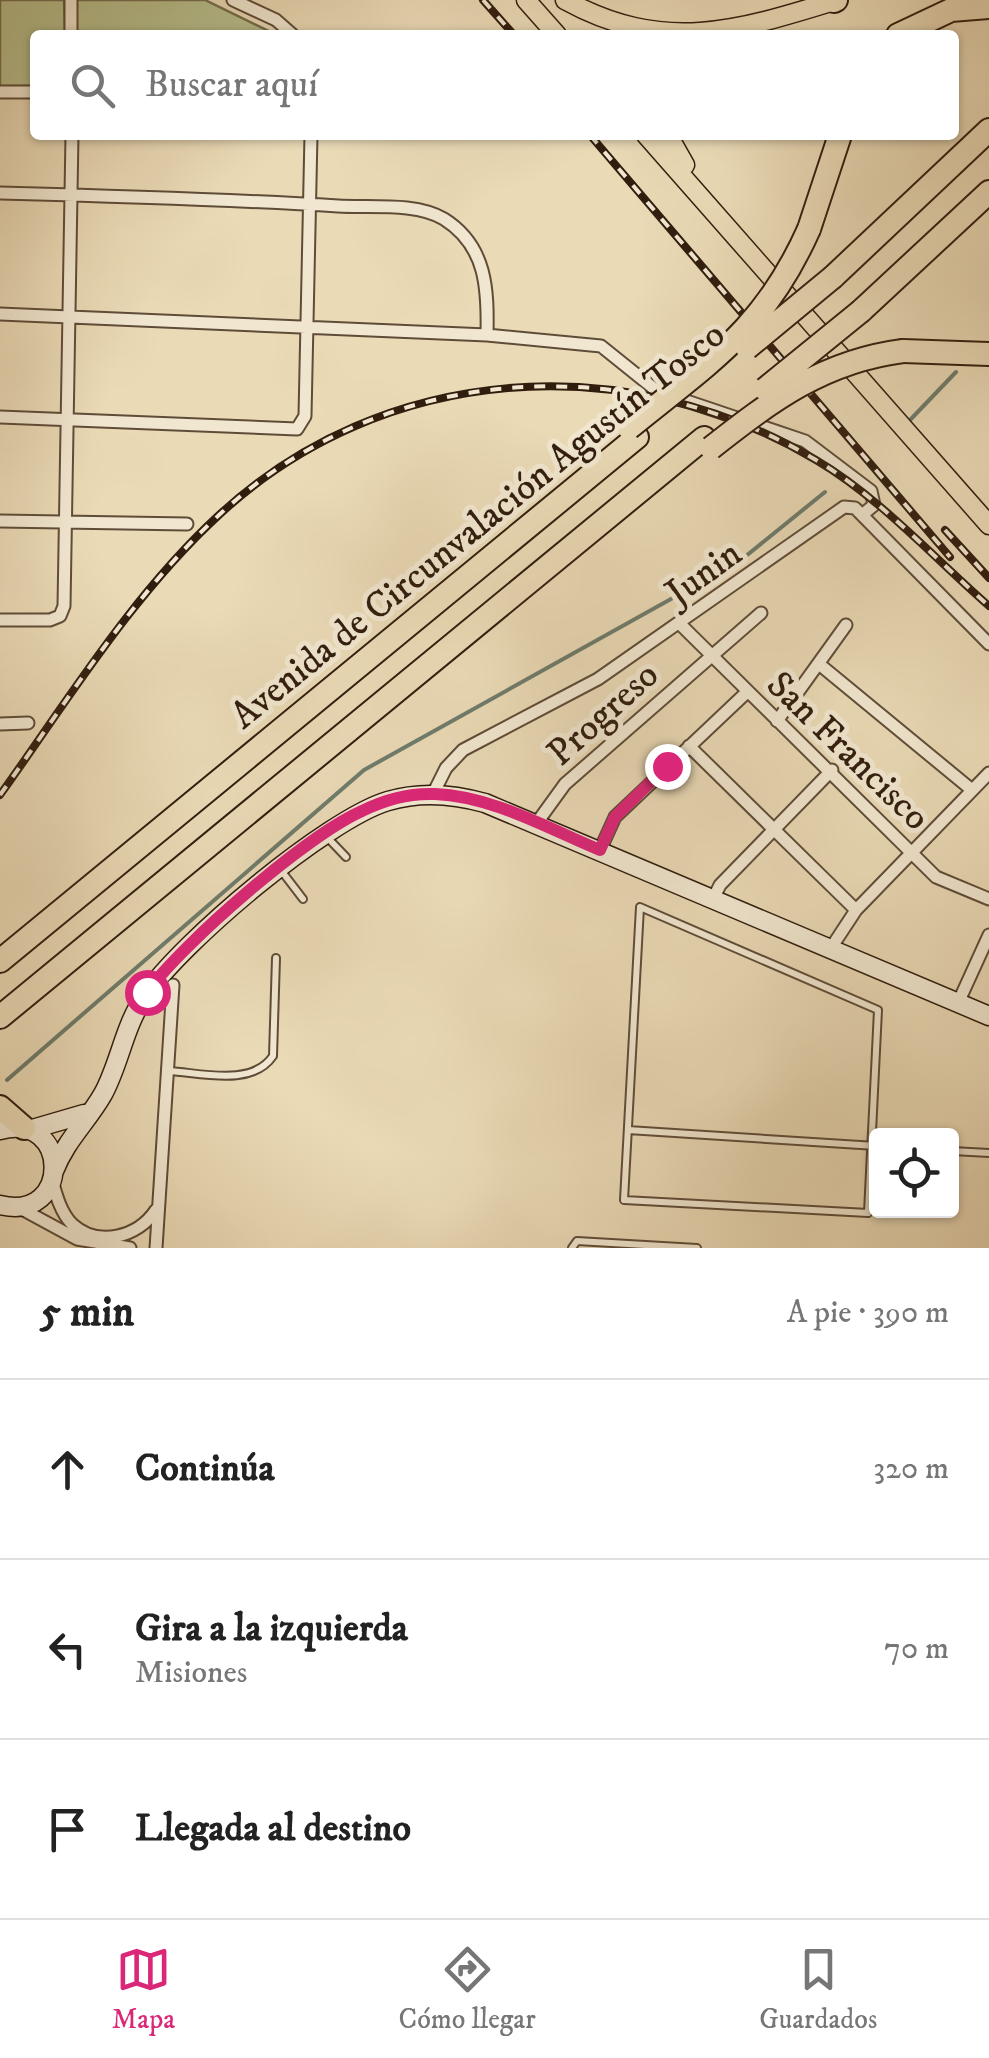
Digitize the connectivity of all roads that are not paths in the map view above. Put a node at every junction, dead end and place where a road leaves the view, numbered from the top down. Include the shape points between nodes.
1 (71, 0) edge
2 (233, 0) edge
3 (526, 0) edge
4 (565, 0) edge
5 (836, 0) edge
6 (583, 5) edge
7 (989, 7) edge
8 (771, 21) junction
9 (71, 30) edge
10 (287, 30) edge
11 (553, 30) edge
12 (647, 30) edge
13 (731, 30) edge
14 (745, 30) edge
15 (909, 30) edge
16 (0, 92) edge
17 (30, 92) edge
18 (989, 130) edge
19 (72, 140) edge
20 (311, 140) edge
21 (650, 140) edge
22 (671, 140) edge
23 (838, 140) edge
24 (989, 192) edge
25 (0, 193) edge
26 (72, 195) junction
27 (309, 204) junction
28 (0, 314) edge
29 (70, 316) junction
30 (306, 327) junction
31 (487, 335) junction
32 (838, 350) junction
33 (989, 354) edge
34 (858, 372) junction
35 (0, 417) edge
36 (67, 419) junction
37 (633, 433) junction
38 (708, 443) junction
39 (989, 512) edge
40 (862, 516) junction
41 (0, 521) edge
42 (65, 523) junction
43 (187, 524) dead end
44 (989, 524) edge
45 (761, 613) dead end
46 (0, 620) edge
47 (681, 625) junction
48 (846, 625) dead end
49 (989, 644) edge
50 (709, 658) junction
51 (819, 664) junction
52 (746, 693) junction
53 (777, 720) junction
54 (28, 723) dead end
55 (0, 724) edge
56 (341, 736) junction
57 (688, 746) junction
58 (832, 770) junction
59 (989, 773) edge
60 (972, 790) junction
61 (434, 794) junction
62 (536, 824) junction
63 (774, 831) junction
64 (324, 834) junction
65 (600, 850) junction
66 (911, 852) junction
67 (346, 857) dead end
68 (280, 868) junction
69 (304, 899) dead end
70 (713, 899) junction
71 (989, 899) edge
72 (856, 910) junction
73 (989, 935) edge
74 (831, 948) junction
75 (276, 958) dead end
76 (0, 960) edge
77 (173, 985) dead end
78 (958, 1003) junction
79 (989, 1016) edge
80 (0, 1017) edge
81 (0, 1037) edge
82 (167, 1071) junction
83 (0, 1107) edge
84 (89, 1112) junction
85 (875, 1128) edge
86 (26, 1129) junction
87 (0, 1130) edge
88 (628, 1130) junction
89 (869, 1146) edge
90 (959, 1151) edge
91 (989, 1153) edge
92 (53, 1176) junction
93 (869, 1202) edge
94 (158, 1206) junction
95 (7, 1207) edge
96 (130, 1248) edge
97 (156, 1248) edge
98 (572, 1248) edge
99 (697, 1248) edge

1 - 9 street
2 - 10 street
3 - 11 main road
4 - 6 main road
5 - 8 main road
6 - 12 main road
7 - 15 highway via 951,10
8 - 13 main road
8 - 14 main road
16 - 17 street
18 - 37 highway, Avenida de Circunvalación Agustín Tosco, bridge via 833,277
19 - 26 street
20 - 27 street
21 - 32 main road
22 - 32 main road
23 - 37 highway, bridge via 809,229 778,293 760,318
24 - 38 highway, Avenida de Circunvalación Agustín Tosco, bridge
25 - 26 street
26 - 27 street
26 - 29 street
27 - 30 street
27 - 31 street via 424,212 450,224 478,258 488,289
28 - 29 street
29 - 30 street
29 - 36 street
30 - 31 street
30 - 36 street via 305,416 297,429
31 - 40 street via 601,346 658,391 806,441 872,491 874,505
32 - 34 main road
33 - 38 highway, bridge via 903,352 854,360 804,380
34 - 39 main road via 921,432
34 - 44 main road
35 - 36 street
36 - 42 street
37 - 76 highway, Avenida de Circunvalación Agustín Tosco
38 - 56 highway, Avenida de Circunvalación Agustín Tosco
40 - 47 street, Junin via 844,507
40 - 49 street
41 - 42 street
42 - 43 street
42 - 46 street via 64,606 56,619
45 - 50 street, Progreso
47 - 50 street, San Francisco
47 - 61 street, Junin via 598,679 463,750
48 - 51 street
50 - 52 street, San Francisco
50 - 62 street, Progreso via 565,784
51 - 53 street
51 - 60 street
52 - 53 street, San Francisco
52 - 57 street
53 - 58 street, San Francisco
54 - 55 street
56 - 80 highway, Avenida de Circunvalación Agustín Tosco
56 - 81 highway via 281,801
57 - 63 street
57 - 65 street via 615,817
58 - 63 street
58 - 66 street, San Francisco
59 - 60 street
60 - 66 street
61 - 62 main road via 486,804
61 - 64 main road via 386,801
62 - 65 main road
63 - 70 street
63 - 72 street
64 - 67 lane
64 - 68 main road
65 - 70 main road
66 - 71 street, San Francisco via 936,877
66 - 72 street
68 - 69 lane
68 - 84 main road via 157,979
70 - 74 main road
72 - 74 street
73 - 78 street
74 - 78 main road
75 - 82 lane via 273,1056 264,1069 250,1075
77 - 82 street
78 - 79 main road
82 - 94 street
83 - 86 highway
84 - 86 main road
84 - 92 main road via 66,1142
85 - 88 lane via 878,1010 640,907
86 - 87 main road
86 - 92 main road via 47,1144
88 - 89 lane
88 - 93 lane via 624,1200 868,1213
90 - 91 lane
92 - 94 street via 72,1223 96,1235 135,1231
92 - 95 main road via 39,1198
94 - 97 street
95 - 96 street via 78,1239
98 - 99 lane via 577,1241

